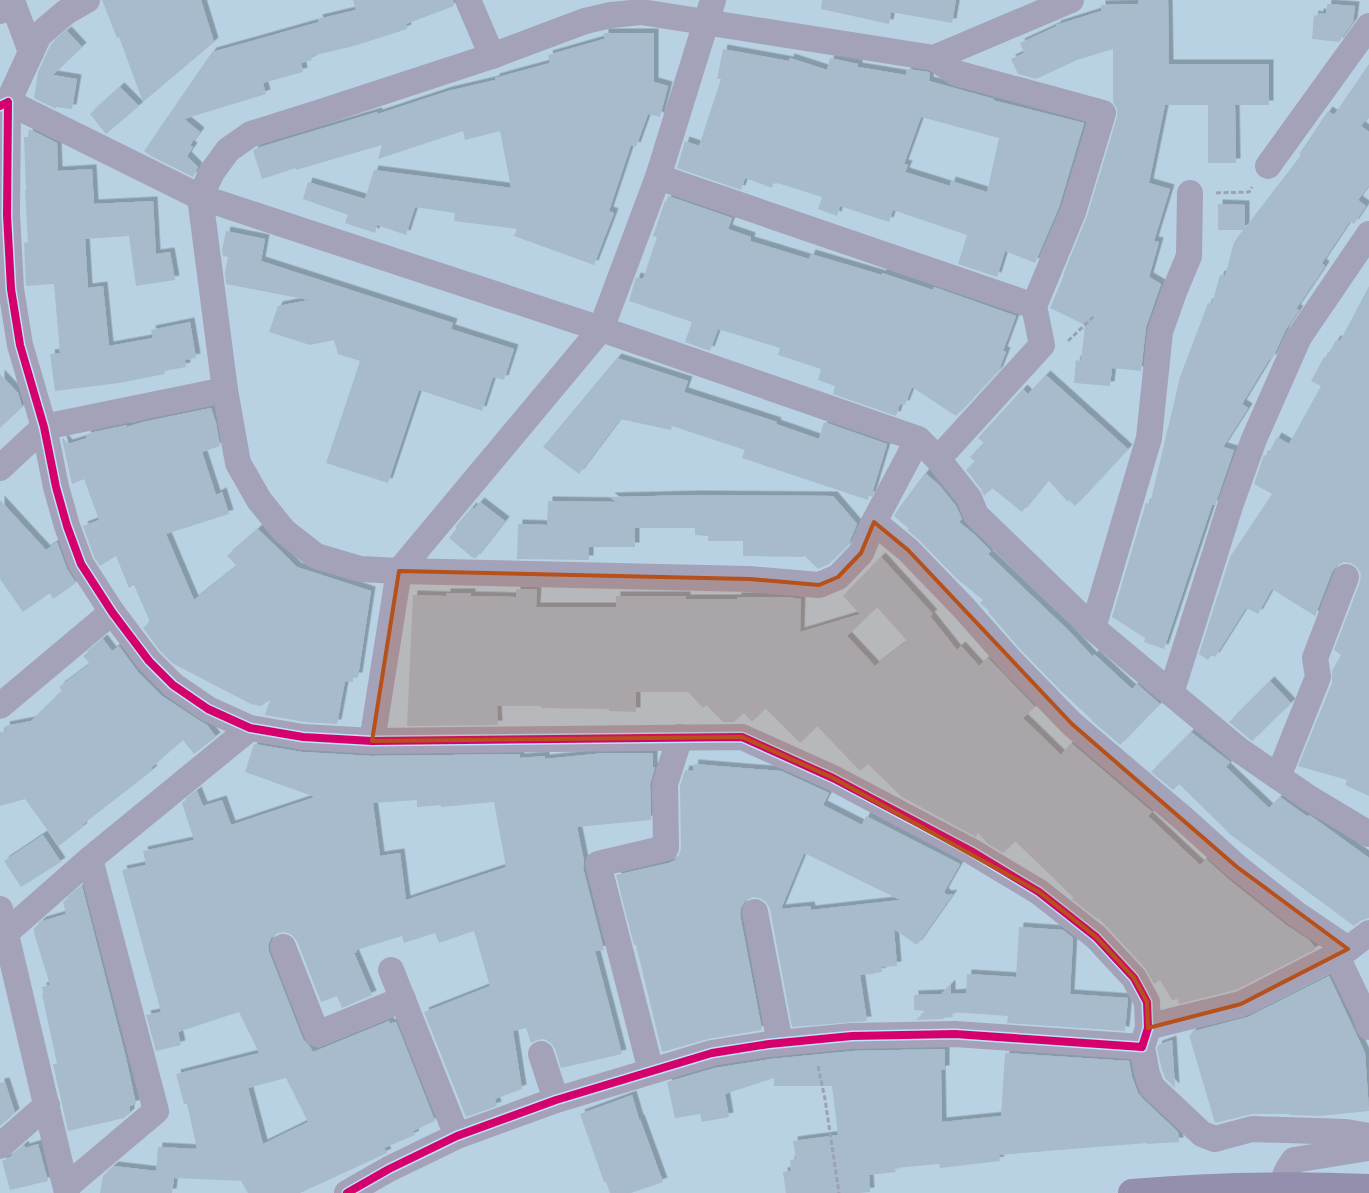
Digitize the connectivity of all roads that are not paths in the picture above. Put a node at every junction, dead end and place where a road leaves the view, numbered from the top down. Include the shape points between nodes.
1 (87, 0) edge
2 (468, 0) edge
3 (1071, 0) edge
4 (0, 11) edge
5 (710, 11) edge
6 (1369, 26) edge
7 (31, 52) junction
8 (492, 56) junction
9 (934, 58) junction
10 (4, 104) edge
11 (1268, 166) road end
12 (658, 178) junction
13 (1190, 193) road end
14 (200, 197) junction
15 (1369, 234) edge
16 (1034, 306) junction
17 (601, 329) junction
18 (225, 390) junction
19 (44, 427) junction
20 (918, 439) junction
21 (938, 459) junction
22 (0, 468) edge
23 (874, 522) junction
24 (399, 571) junction
25 (1346, 578) dead end
26 (112, 612) junction
27 (1093, 628) junction
28 (1171, 693) junction
29 (0, 706) edge
30 (250, 728) junction
31 (680, 737) junction
32 (372, 741) junction
33 (1278, 777) junction
34 (1369, 834) edge
35 (90, 859) junction
36 (755, 912) dead end
37 (2, 927) edge
38 (1369, 933) edge
39 (283, 947) dead end
40 (1342, 952) junction
41 (391, 970) dead end
42 (403, 999) junction
43 (1369, 1027) edge
44 (1145, 1038) junction
45 (780, 1043) junction
46 (541, 1054) dead end
47 (651, 1071) junction
48 (556, 1100) junction
49 (47, 1105) junction
50 (457, 1136) junction
51 (1369, 1136) edge
52 (0, 1146) edge
53 (1369, 1147) edge
54 (1280, 1186) junction
55 (1364, 1189) edge
56 (66, 1190) edge
57 (348, 1193) edge
58 (1132, 1193) edge

1 - 7 street via 66,12 39,35
2 - 8 street
3 - 9 street
4 - 7 street via 14,6
5 - 8 street via 611,15 585,21
5 - 9 street
5 - 12 street
6 - 11 street
7 - 10 street
8 - 14 street via 251,134 228,150
9 - 16 street via 956,73 1103,112 1073,212
10 - 14 street
10 - 19 street via 11,289 20,345
12 - 16 street
12 - 17 street
13 - 27 street via 1189,256 1160,332 1149,438
14 - 17 street
14 - 18 street
15 - 28 street via 1299,337 1254,439
16 - 21 street via 1049,350
17 - 20 street
17 - 24 street
18 - 19 street
18 - 24 street via 238,463 259,500 284,531 316,556 360,569
19 - 22 street
19 - 26 street via 67,526 81,564
20 - 21 street
20 - 23 street
21 - 27 street via 970,498 976,515
23 - 24 street via 861,553 838,577 819,585 749,579
23 - 40 street via 908,550 1072,724
24 - 32 street
25 - 33 street via 1316,658 1318,677
26 - 29 street
26 - 30 street via 149,661 174,685 208,709
27 - 28 street
28 - 33 street via 1239,750
30 - 32 street via 303,737
30 - 35 street
31 - 32 street
31 - 44 street via 742,737 768,747 900,813 1039,892 1096,937 1134,978 1147,1002
31 - 47 street via 664,784 666,848 598,864
33 - 34 street
35 - 37 street
35 - 56 street via 156,1111
36 - 45 street
37 - 49 street
38 - 40 street
39 - 42 street via 317,1034
40 - 43 street
40 - 44 street via 1242,1004 1159,1024
41 - 42 street
42 - 50 street
44 - 45 street via 956,1034 852,1036
44 - 51 street via 1147,1074 1152,1087 1202,1134 1215,1139 1252,1128
45 - 47 street via 712,1053
46 - 48 street
47 - 48 street
48 - 50 street
49 - 52 street
49 - 56 street
50 - 57 street via 389,1168
53 - 54 street via 1294,1160
54 - 55 main road
54 - 58 main road

